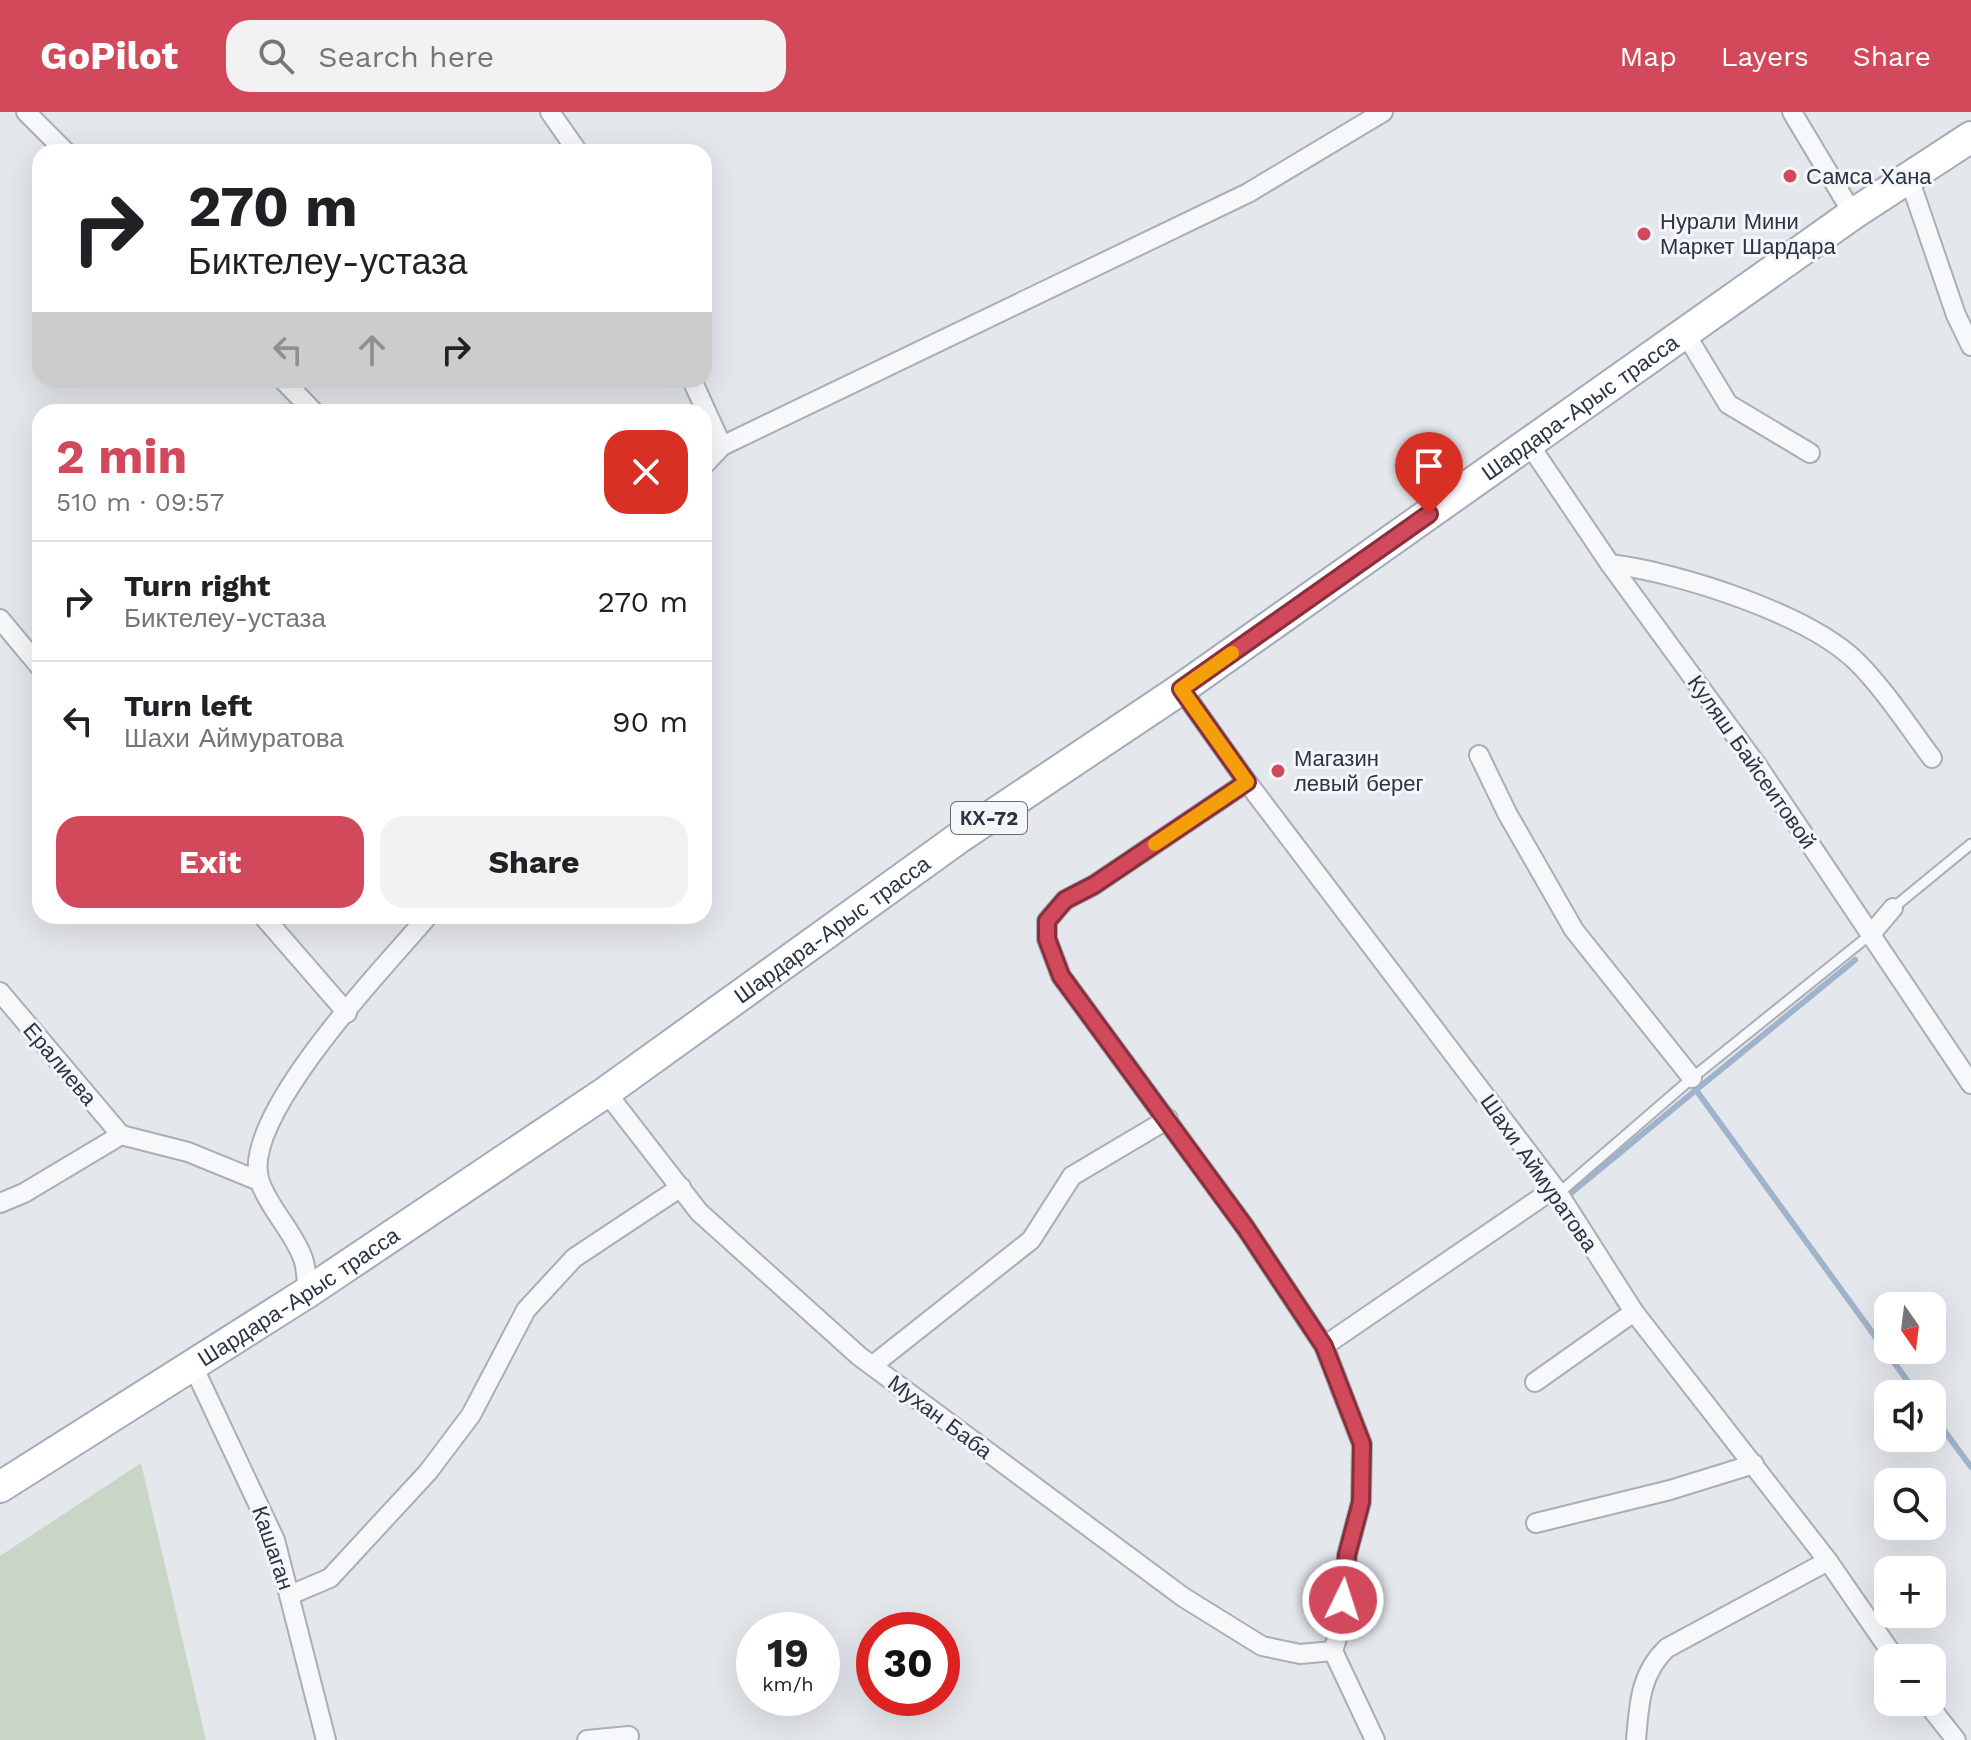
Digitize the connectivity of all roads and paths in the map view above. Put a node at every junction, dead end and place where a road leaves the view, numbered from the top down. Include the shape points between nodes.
1 (26, 112) edge
2 (550, 112) edge
3 (1383, 112) edge
4 (1792, 112) edge
5 (1971, 137) edge
6 (58, 144) edge
7 (572, 144) edge
8 (1909, 178) junction
9 (1853, 214) junction
10 (1685, 333) junction
11 (1971, 346) edge
12 (291, 388) edge
13 (306, 404) edge
14 (712, 424) edge
15 (1529, 444) junction
16 (722, 446) junction
17 (1810, 453) dead end
18 (712, 457) edge
19 (1610, 564) junction
20 (0, 619) edge
21 (32, 657) edge
22 (1181, 689) junction
23 (1479, 755) dead end
24 (1932, 758) dead end
25 (1247, 782) junction
26 (1971, 844) edge
27 (1893, 908) joint
28 (270, 924) edge
29 (421, 924) edge
30 (1871, 934) junction
31 (0, 992) edge
32 (347, 1013) junction
33 (1692, 1078) junction
34 (1971, 1084) edge
35 (606, 1092) junction
36 (1168, 1119) junction
37 (121, 1135) junction
38 (259, 1181) junction
39 (681, 1187) junction
40 (1557, 1191) junction
41 (0, 1203) edge
42 (308, 1292) junction
43 (1634, 1312) junction
44 (1324, 1346) junction
45 (873, 1365) junction
46 (193, 1366) junction
47 (1535, 1382) dead end
48 (1754, 1464) junction
49 (0, 1487) edge
50 (1536, 1523) dead end
51 (1828, 1561) junction
52 (290, 1595) junction
53 (1885, 1644) edge
54 (1333, 1651) junction
55 (1937, 1716) edge
56 (629, 1736) dead end
57 (326, 1740) edge
58 (587, 1740) edge
59 (1375, 1740) edge
60 (1636, 1740) edge
61 (1956, 1740) edge

1 - 6 street
2 - 7 street
3 - 16 street via 1248,193
4 - 9 street
5 - 8 main road, Шардара-Арыс трасса / КХ-72
8 - 9 main road, Шардара-Арыс трасса / КХ-72
8 - 11 street
9 - 10 main road, Шардара-Арыс трасса / КХ-72
10 - 15 main road, Шардара-Арыс трасса / КХ-72
10 - 17 street via 1728,404
12 - 13 street
14 - 16 street
15 - 19 street, Куляш Байсеитовой
15 - 22 main road, Шардара-Арыс трасса / КХ-72
16 - 18 street
19 - 24 street via 1644,568 1799,622 1856,661
19 - 30 street, Куляш Байсеитовой via 1759,768
20 - 21 street
22 - 25 street, Шахи Аймуратова
22 - 35 main road, Шардара-Арыс трасса / КХ-72 via 960,837
23 - 33 street via 1574,930
25 - 36 street via 1065,900 1047,921 1047,939 1061,976
25 - 40 street, Шахи Аймуратова
26 - 27 lane
27 - 30 street
28 - 32 street
29 - 32 street
30 - 33 lane
30 - 34 street, Куляш Байсеитовой
31 - 37 street, Ералиева
32 - 38 street via 272,1112 259,1155
33 - 40 lane
35 - 39 street, Мухан Баба
35 - 42 main road, Шардара-Арыс трасса / КХ-72
36 - 44 street
36 - 45 street via 1072,1176 1031,1240
37 - 38 street via 188,1152
37 - 41 street
38 - 42 street via 303,1258
39 - 45 street, Мухан Баба via 699,1212
39 - 52 street via 574,1258 526,1310 471,1415 428,1472 330,1578
40 - 43 street, Шахи Аймуратова
40 - 44 street
42 - 46 main road, Шардара-Арыс трасса / КХ-72
43 - 47 street
43 - 48 street, Шахи Аймуратова
44 - 54 street via 1362,1444 1361,1502
45 - 54 street, Мухан Баба via 1183,1597 1262,1646 1300,1654
46 - 49 main road, Шардара-Арыс трасса / КХ-72
46 - 52 street, Кашаган via 275,1540
48 - 50 street
48 - 51 street, Шахи Аймуратова
51 - 53 street, Шахи Аймуратова
51 - 60 street via 1656,1658 1645,1675
52 - 57 street, Кашаган
54 - 59 street
55 - 61 street
56 - 58 street

